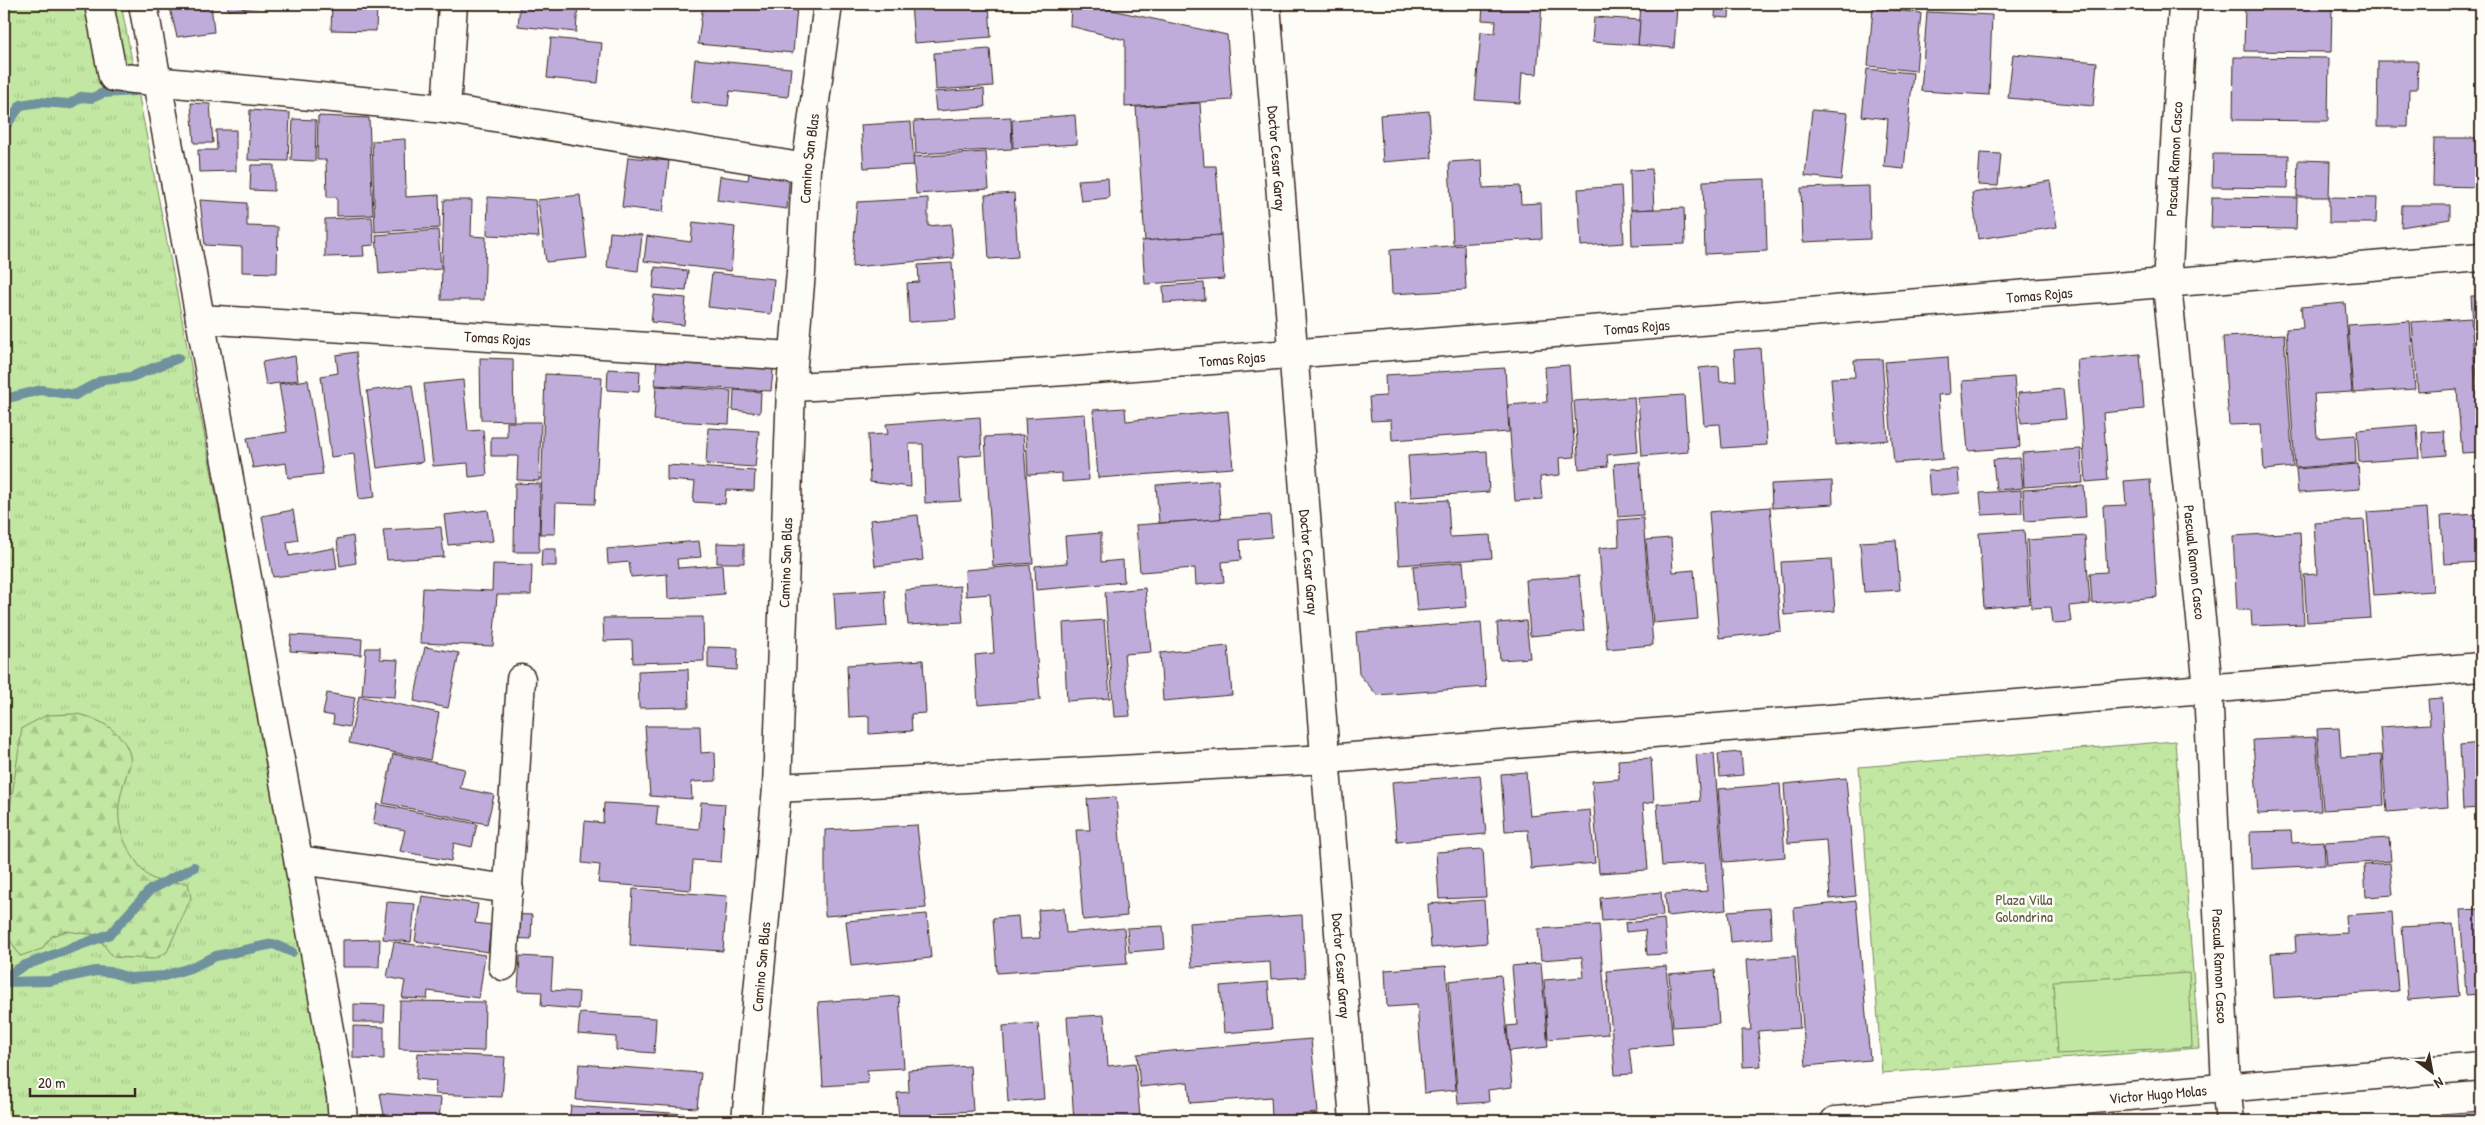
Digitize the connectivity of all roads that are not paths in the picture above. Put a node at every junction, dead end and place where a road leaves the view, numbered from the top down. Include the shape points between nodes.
1 (99, 4) edge
2 (143, 4) edge
3 (453, 4) edge
4 (828, 4) edge
5 (1266, 4) edge
6 (2183, 4) edge
7 (158, 81) junction
8 (446, 109) junction
9 (806, 168) junction
10 (2481, 257) edge
11 (2167, 285) junction
12 (200, 319) junction
13 (1291, 354) junction
14 (793, 356) junction
15 (791, 387) junction
16 (2481, 667) edge
17 (521, 679) dead end
18 (2208, 688) junction
19 (1327, 759) junction
20 (777, 788) junction
21 (299, 860) junction
22 (509, 889) junction
23 (503, 966) dead end
24 (2481, 1066) edge
25 (2226, 1087) junction
26 (343, 1121) edge
27 (746, 1121) edge
28 (1354, 1121) edge
29 (1835, 1121) edge
30 (2230, 1121) edge

1 - 7 street via 113,77
2 - 7 street
3 - 8 street
4 - 9 street, Camino San Blas
5 - 13 street, Doctor Cesar Garay
6 - 11 street, Pascual Ramon Casco
7 - 8 street
7 - 12 street
8 - 9 street
9 - 14 street, Camino San Blas
10 - 11 street, Tomas Rojas
11 - 13 street, Tomas Rojas
11 - 18 street, Pascual Ramon Casco
12 - 14 street, Tomas Rojas
12 - 21 street
13 - 15 street, Tomas Rojas
13 - 19 street, Doctor Cesar Garay
14 - 15 street, Camino San Blas
15 - 20 street, Camino San Blas
16 - 18 street
17 - 22 street
18 - 19 street
18 - 25 street, Pascual Ramon Casco
19 - 20 street
19 - 28 street, Doctor Cesar Garay
20 - 27 street, Camino San Blas
21 - 22 street
21 - 26 street
22 - 23 street
24 - 25 street, Victor Hugo Molas
25 - 29 street, Victor Hugo Molas
25 - 30 street, Pascual Ramon Casco

